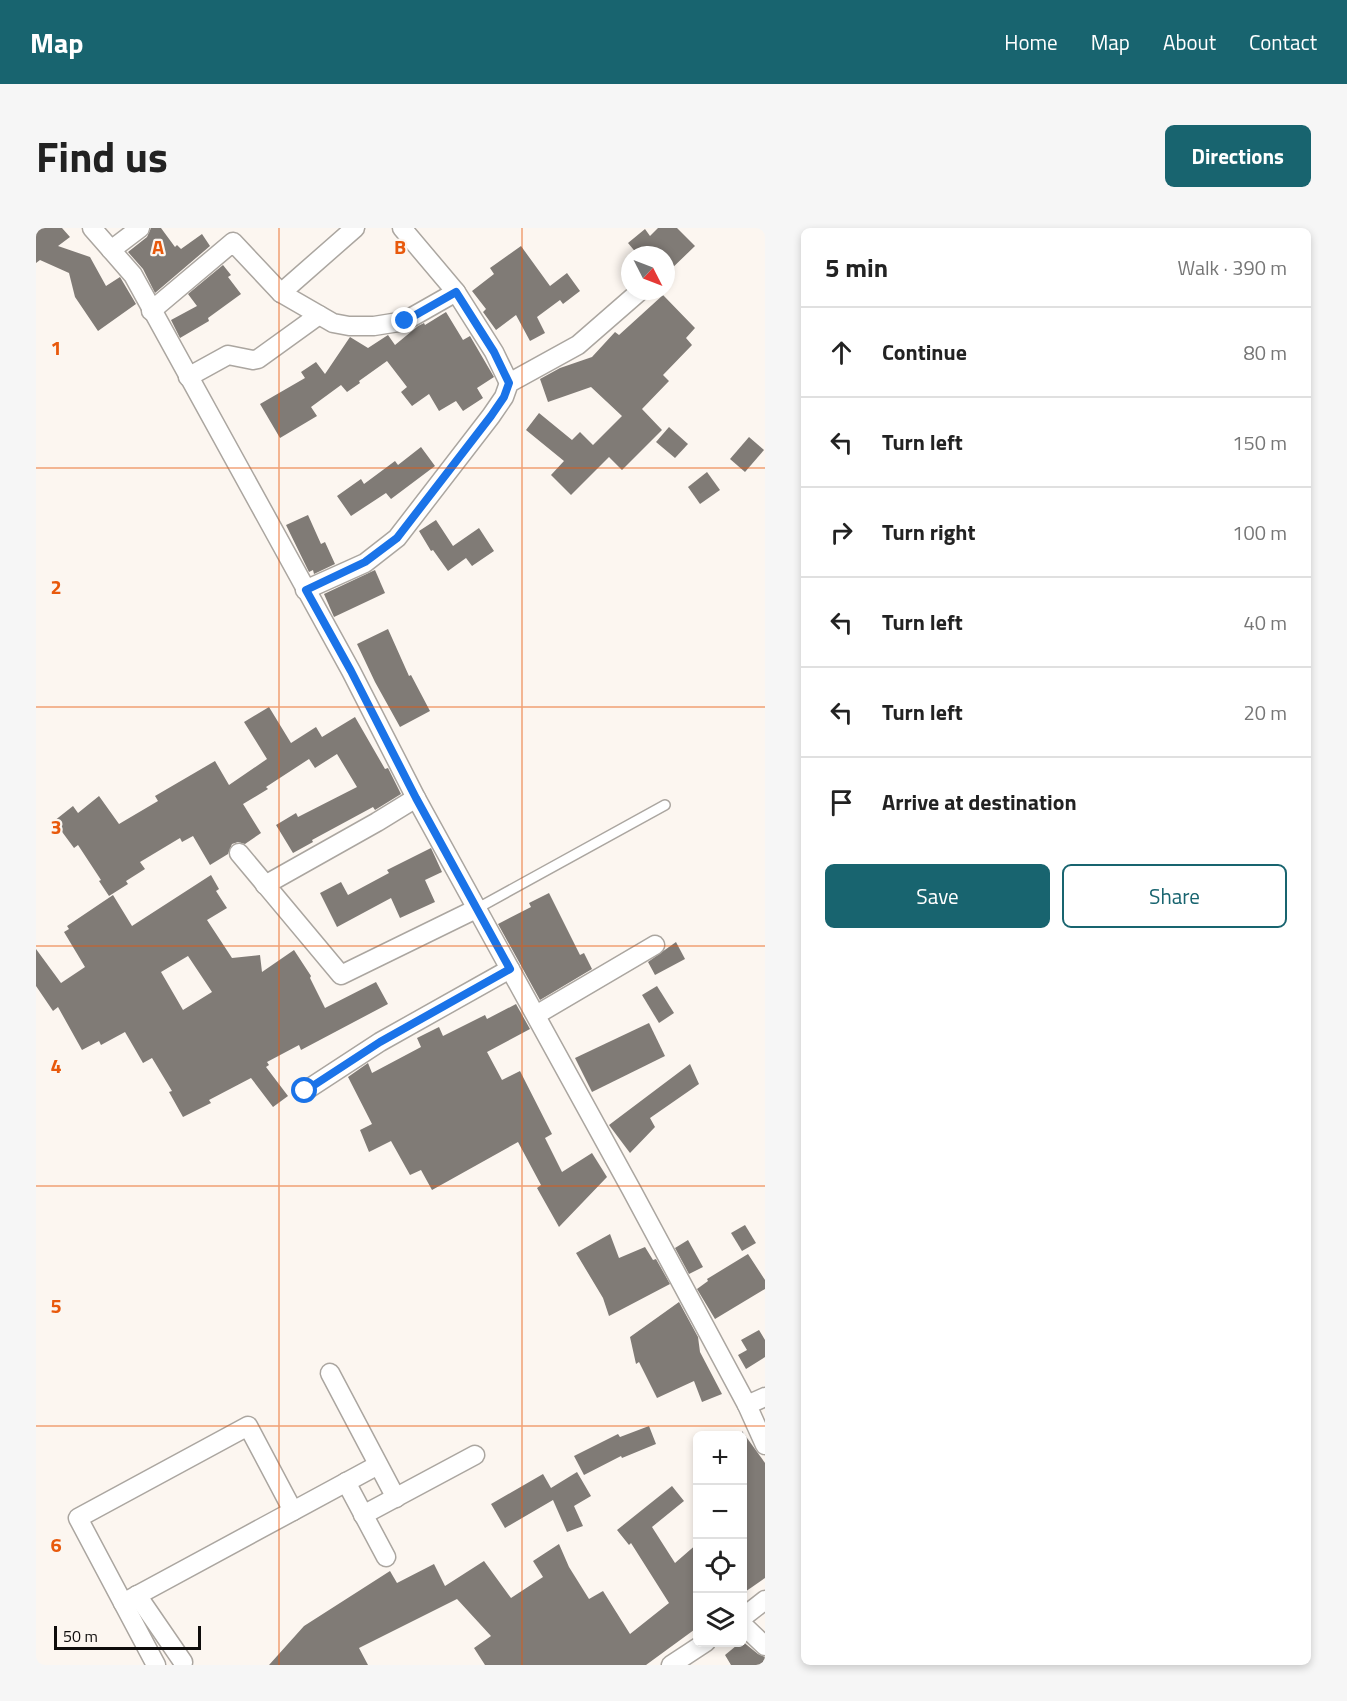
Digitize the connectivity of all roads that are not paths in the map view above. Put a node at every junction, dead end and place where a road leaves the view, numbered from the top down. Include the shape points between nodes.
1 (92, 228) edge
2 (140, 228) edge
3 (355, 228) edge
4 (402, 228) edge
5 (230, 235) edge
6 (111, 250) junction
7 (282, 292) junction
8 (456, 292) junction
9 (630, 300) edge
10 (151, 311) junction
11 (319, 315) junction
12 (188, 377) junction
13 (509, 383) junction
14 (306, 590) junction
15 (416, 798) junction
16 (665, 805) dead end
17 (239, 854) dead end
18 (265, 885) junction
19 (478, 908) junction
20 (655, 945) dead end
21 (510, 969) junction
22 (536, 1015) junction
23 (305, 1091) dead end
24 (330, 1373) dead end
25 (765, 1397) edge
26 (747, 1405) junction
27 (765, 1445) edge
28 (476, 1455) dead end
29 (378, 1465) junction
30 (346, 1482) junction
31 (396, 1498) junction
32 (293, 1511) junction
33 (363, 1515) junction
34 (386, 1557) dead end
35 (130, 1599) junction
36 (765, 1600) edge
37 (747, 1614) edge
38 (747, 1629) edge
39 (698, 1647) edge
40 (765, 1647) edge
41 (184, 1664) edge
42 (156, 1665) edge
43 (164, 1665) edge
44 (670, 1665) edge

1 - 6 street
2 - 6 street
3 - 7 street
4 - 8 street
5 - 7 street
5 - 10 street
6 - 10 street via 133,275
7 - 11 street
8 - 11 street via 405,321 350,326
8 - 13 street
9 - 13 street via 578,345
10 - 12 street
11 - 12 street via 258,359 228,355
12 - 14 street
13 - 14 street via 491,416 397,538 365,562
14 - 15 street
15 - 18 street
15 - 19 street
16 - 19 lane
17 - 18 street
18 - 19 street via 341,975
19 - 21 street
20 - 22 street
21 - 22 street
21 - 23 street via 380,1042
22 - 26 street
24 - 29 street
25 - 26 street
26 - 27 street
28 - 31 street
29 - 30 street
29 - 31 street
30 - 32 street
30 - 33 street
31 - 33 street
32 - 35 street
32 - 35 street via 248,1426 87,1512 78,1518
33 - 34 street
35 - 41 street
35 - 42 street
36 - 37 street
38 - 40 street
39 - 44 street
41 - 43 street via 176,1660

